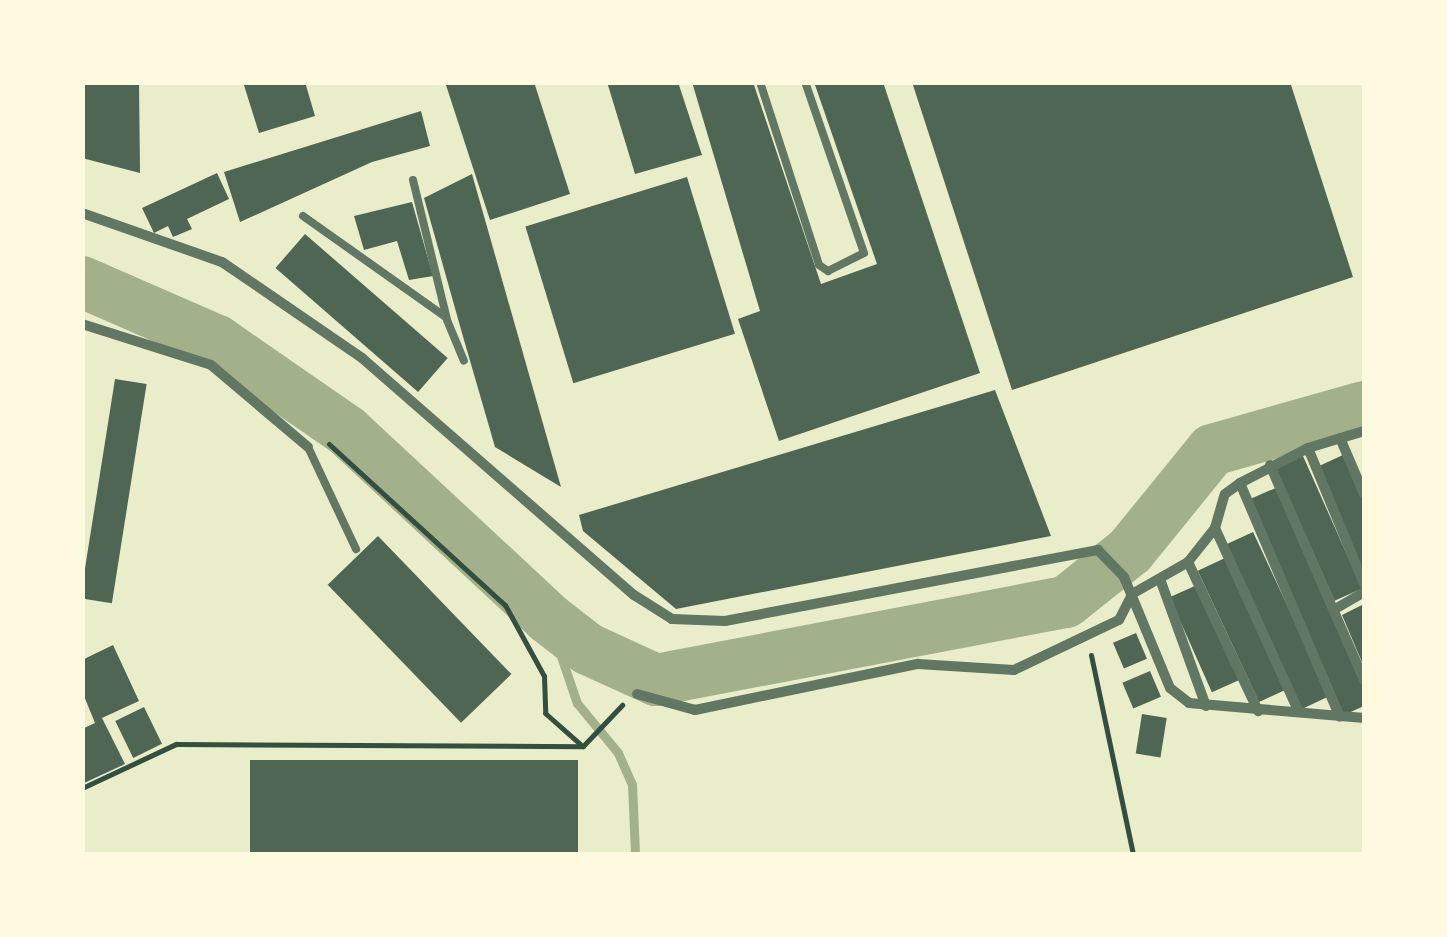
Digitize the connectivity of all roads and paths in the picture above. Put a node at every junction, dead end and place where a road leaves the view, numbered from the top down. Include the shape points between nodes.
1 (760, 82) edge
2 (805, 82) edge
3 (414, 180) dead end
4 (82, 213) edge
5 (302, 216) dead end
6 (447, 320) junction
7 (82, 324) edge
8 (464, 361) dead end
9 (287, 430) junction
10 (1364, 431) edge
11 (1340, 438) junction
12 (308, 448) joint
13 (1308, 448) junction
14 (1270, 464) junction
15 (1240, 483) junction
16 (1364, 494) edge
17 (1215, 528) junction
18 (356, 549) dead end
19 (1188, 562) junction
20 (1160, 580) junction
21 (1364, 584) edge
22 (1364, 592) edge
23 (1132, 594) junction
24 (1335, 609) junction
25 (1087, 638) junction
26 (1364, 680) edge
27 (637, 694) dead end
28 (1206, 706) junction
29 (1258, 711) junction
30 (613, 712) dead end
31 (1298, 712) junction
32 (1340, 718) junction
33 (1364, 718) edge
34 (583, 746) junction
35 (82, 788) edge
36 (1133, 854) edge

1 - 2 lane via 819,265 828,271 864,254
3 - 6 lane
4 - 23 street via 222,262 362,358 634,595 672,619 725,620 1083,550 1107,556
5 - 6 lane
6 - 8 lane
7 - 9 street via 211,366
9 - 12 street
9 - 34 path via 321,437 505,605 544,676 545,713
10 - 11 street
11 - 13 street
11 - 16 street
12 - 18 lane
13 - 14 street
13 - 21 street
14 - 15 street
14 - 24 street
15 - 17 street via 1226,494
15 - 32 street
17 - 19 street
17 - 31 street
19 - 20 street
19 - 29 street
20 - 23 street
20 - 28 street
22 - 24 street
23 - 25 street via 1119,620
23 - 28 street via 1170,688
24 - 26 street
25 - 27 street via 1014,670 918,664 694,710
25 - 36 path
28 - 29 street
29 - 31 street
30 - 34 path
31 - 32 street
32 - 33 street
34 - 35 path via 176,744

